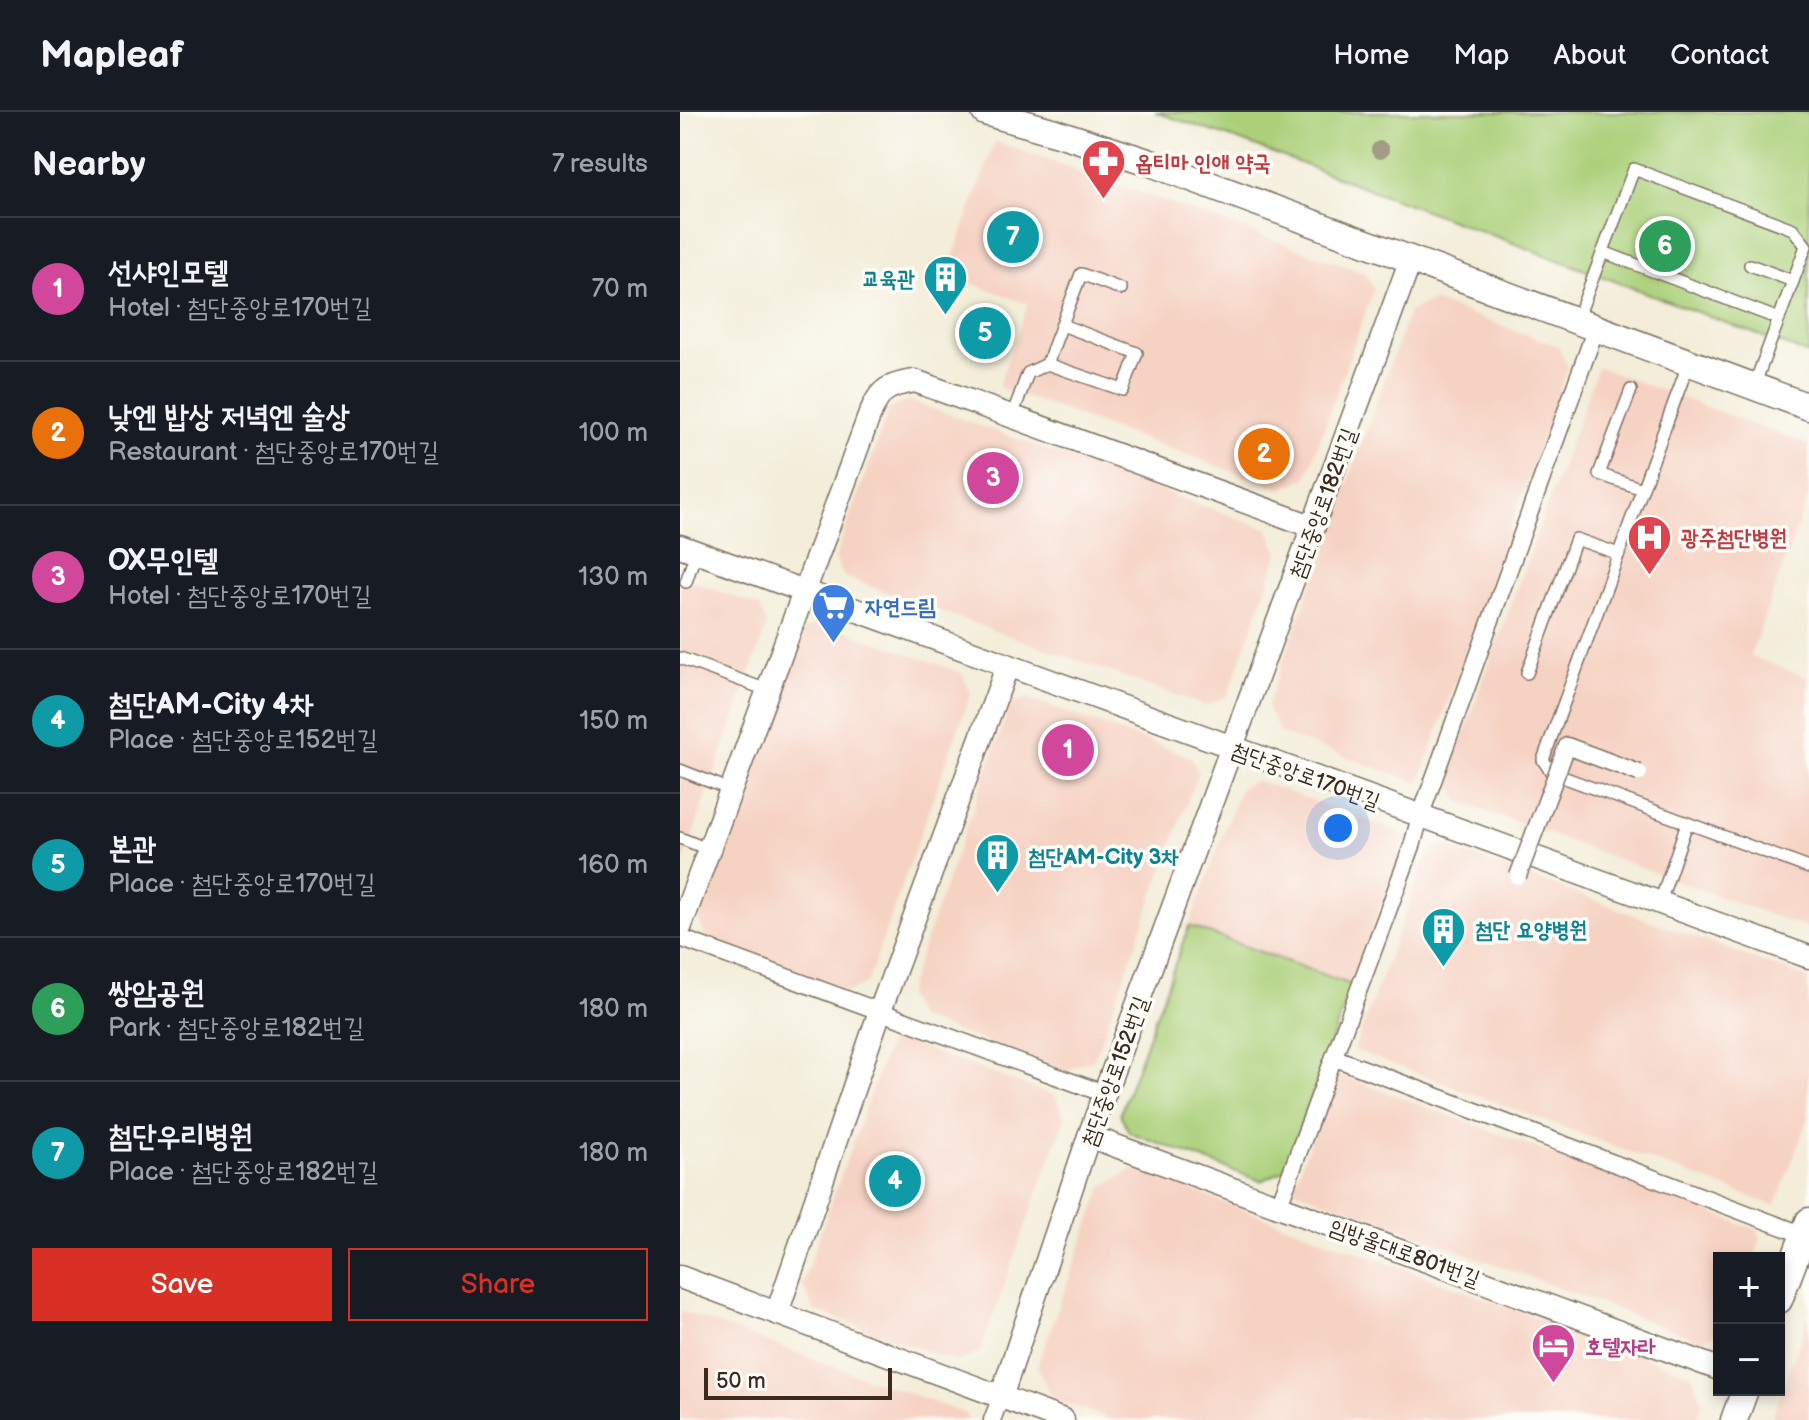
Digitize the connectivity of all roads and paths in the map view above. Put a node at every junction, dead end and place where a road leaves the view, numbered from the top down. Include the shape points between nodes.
1 (985, 112) edge
2 (1603, 252) junction
3 (1411, 259) junction
4 (1750, 265) dead end
5 (1793, 281) junction
6 (1121, 289) dead end
7 (1779, 319) junction
8 (1586, 324) junction
9 (1062, 325) junction
10 (1689, 362) junction
11 (1047, 364) junction
12 (1754, 386) junction
13 (1631, 390) dead end
14 (1809, 407) edge
15 (1012, 416) junction
16 (1642, 489) junction
17 (1314, 527) junction
18 (688, 549) edge
19 (1619, 554) junction
20 (686, 582) dead end
21 (803, 591) junction
22 (680, 658) edge
23 (1007, 667) junction
24 (1527, 673) dead end
25 (767, 690) junction
26 (1233, 747) junction
27 (680, 770) edge
28 (1639, 773) dead end
29 (731, 790) junction
30 (1420, 817) junction
31 (1687, 823) junction
32 (680, 838) edge
33 (710, 850) junction
34 (1809, 868) edge
35 (1516, 880) dead end
36 (1660, 902) junction
37 (680, 928) edge
38 (680, 938) edge
39 (1809, 957) edge
40 (880, 1011) junction
41 (1335, 1058) junction
42 (1105, 1094) junction
43 (1089, 1136) junction
44 (1279, 1205) junction
45 (1806, 1228) edge
46 (680, 1277) edge
47 (1785, 1284) edge
48 (777, 1313) junction
49 (1713, 1367) edge
50 (1743, 1396) edge
51 (1001, 1397) junction
52 (992, 1420) edge
53 (1063, 1420) edge
54 (1734, 1420) edge

1 - 3 street via 1148,162
2 - 5 lane via 1634,169 1793,229 1806,246
2 - 7 lane
2 - 8 lane
3 - 8 street
3 - 17 street, 첨단중앙로182번길
4 - 5 lane
5 - 7 lane
6 - 9 lane via 1081,274
7 - 12 lane
8 - 10 street
8 - 30 street
9 - 11 lane
9 - 11 lane via 1137,353 1123,390
10 - 12 street
10 - 16 lane
11 - 15 lane via 1028,373
12 - 14 street
13 - 16 lane via 1599,474
15 - 17 street
15 - 21 street via 915,381 893,384 877,397
16 - 19 lane
17 - 26 street, 첨단중앙로182번길
18 - 20 lane
18 - 21 street, 첨단중앙로170번길
19 - 24 lane via 1576,539
19 - 31 lane via 1543,760 1552,773
21 - 23 street, 첨단중앙로170번길
21 - 25 street
22 - 25 lane
23 - 26 street, 첨단중앙로170번길
23 - 40 street
25 - 29 street
26 - 30 street, 첨단중앙로170번길
26 - 42 street, 첨단중앙로152번길
27 - 29 lane
28 - 35 street, bridge via 1567,746
29 - 33 street
30 - 36 street, 첨단중앙로170번길
30 - 41 street
31 - 34 lane
31 - 36 lane
32 - 33 lane
33 - 37 street
36 - 39 street, 첨단중앙로170번길
38 - 40 street
40 - 42 street
40 - 48 street
41 - 44 street
41 - 45 street
42 - 43 street, 첨단중앙로152번길
43 - 44 street, 임방울대로801번길
43 - 51 street, 첨단중앙로152번길
44 - 49 street, 임방울대로801번길
45 - 47 street
46 - 48 street
48 - 51 street
50 - 54 street
51 - 52 street
51 - 53 street

